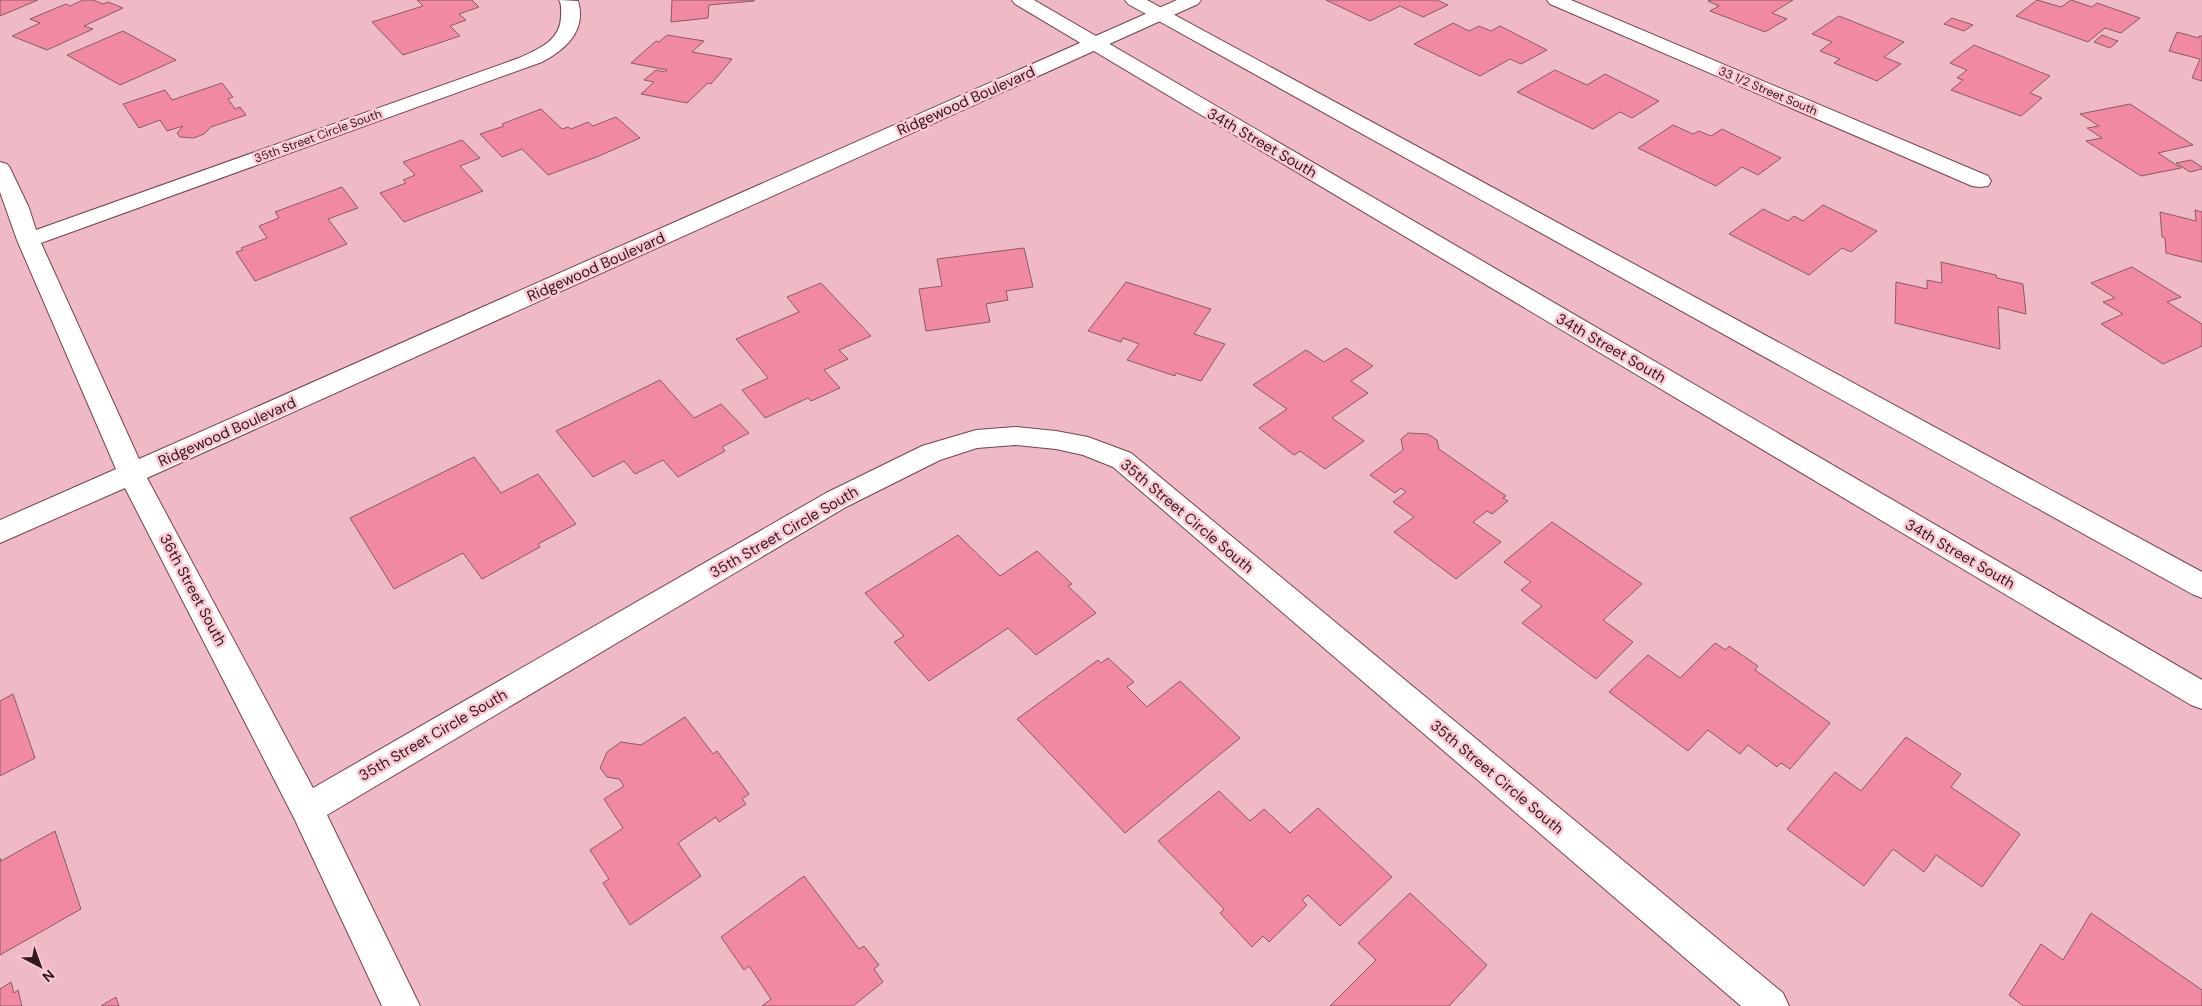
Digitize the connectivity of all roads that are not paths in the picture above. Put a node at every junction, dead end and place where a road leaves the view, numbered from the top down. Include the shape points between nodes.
1 (568, 0) edge
2 (1021, 0) edge
3 (1134, 0) edge
4 (1192, 0) edge
5 (1556, 0) edge
6 (1160, 14) junction
7 (1094, 44) junction
8 (0, 168) edge
9 (1980, 181) dead end
10 (28, 240) junction
11 (132, 474) junction
12 (0, 532) edge
13 (2202, 586) edge
14 (2202, 696) edge
15 (307, 809) junction
16 (401, 1006) edge
17 (1770, 1006) edge

1 - 10 street, 35th Street Circle South via 572,19 568,33 552,50 526,62
2 - 7 street, 34th Street South
3 - 6 street
4 - 6 street, Ridgewood Boulevard
5 - 9 street, 33 1/2 Street South
6 - 7 street, Ridgewood Boulevard
6 - 13 street
7 - 11 street, Ridgewood Boulevard
7 - 14 street, 34th Street South
8 - 10 street, 36th Street South
10 - 11 street, 36th Street South
11 - 12 street, Ridgewood Boulevard
11 - 15 street, 36th Street South
15 - 16 street, 36th Street South
15 - 17 street, 35th Street Circle South via 836,500 930,453 976,439 1015,436 1056,440 1088,447 1122,460

